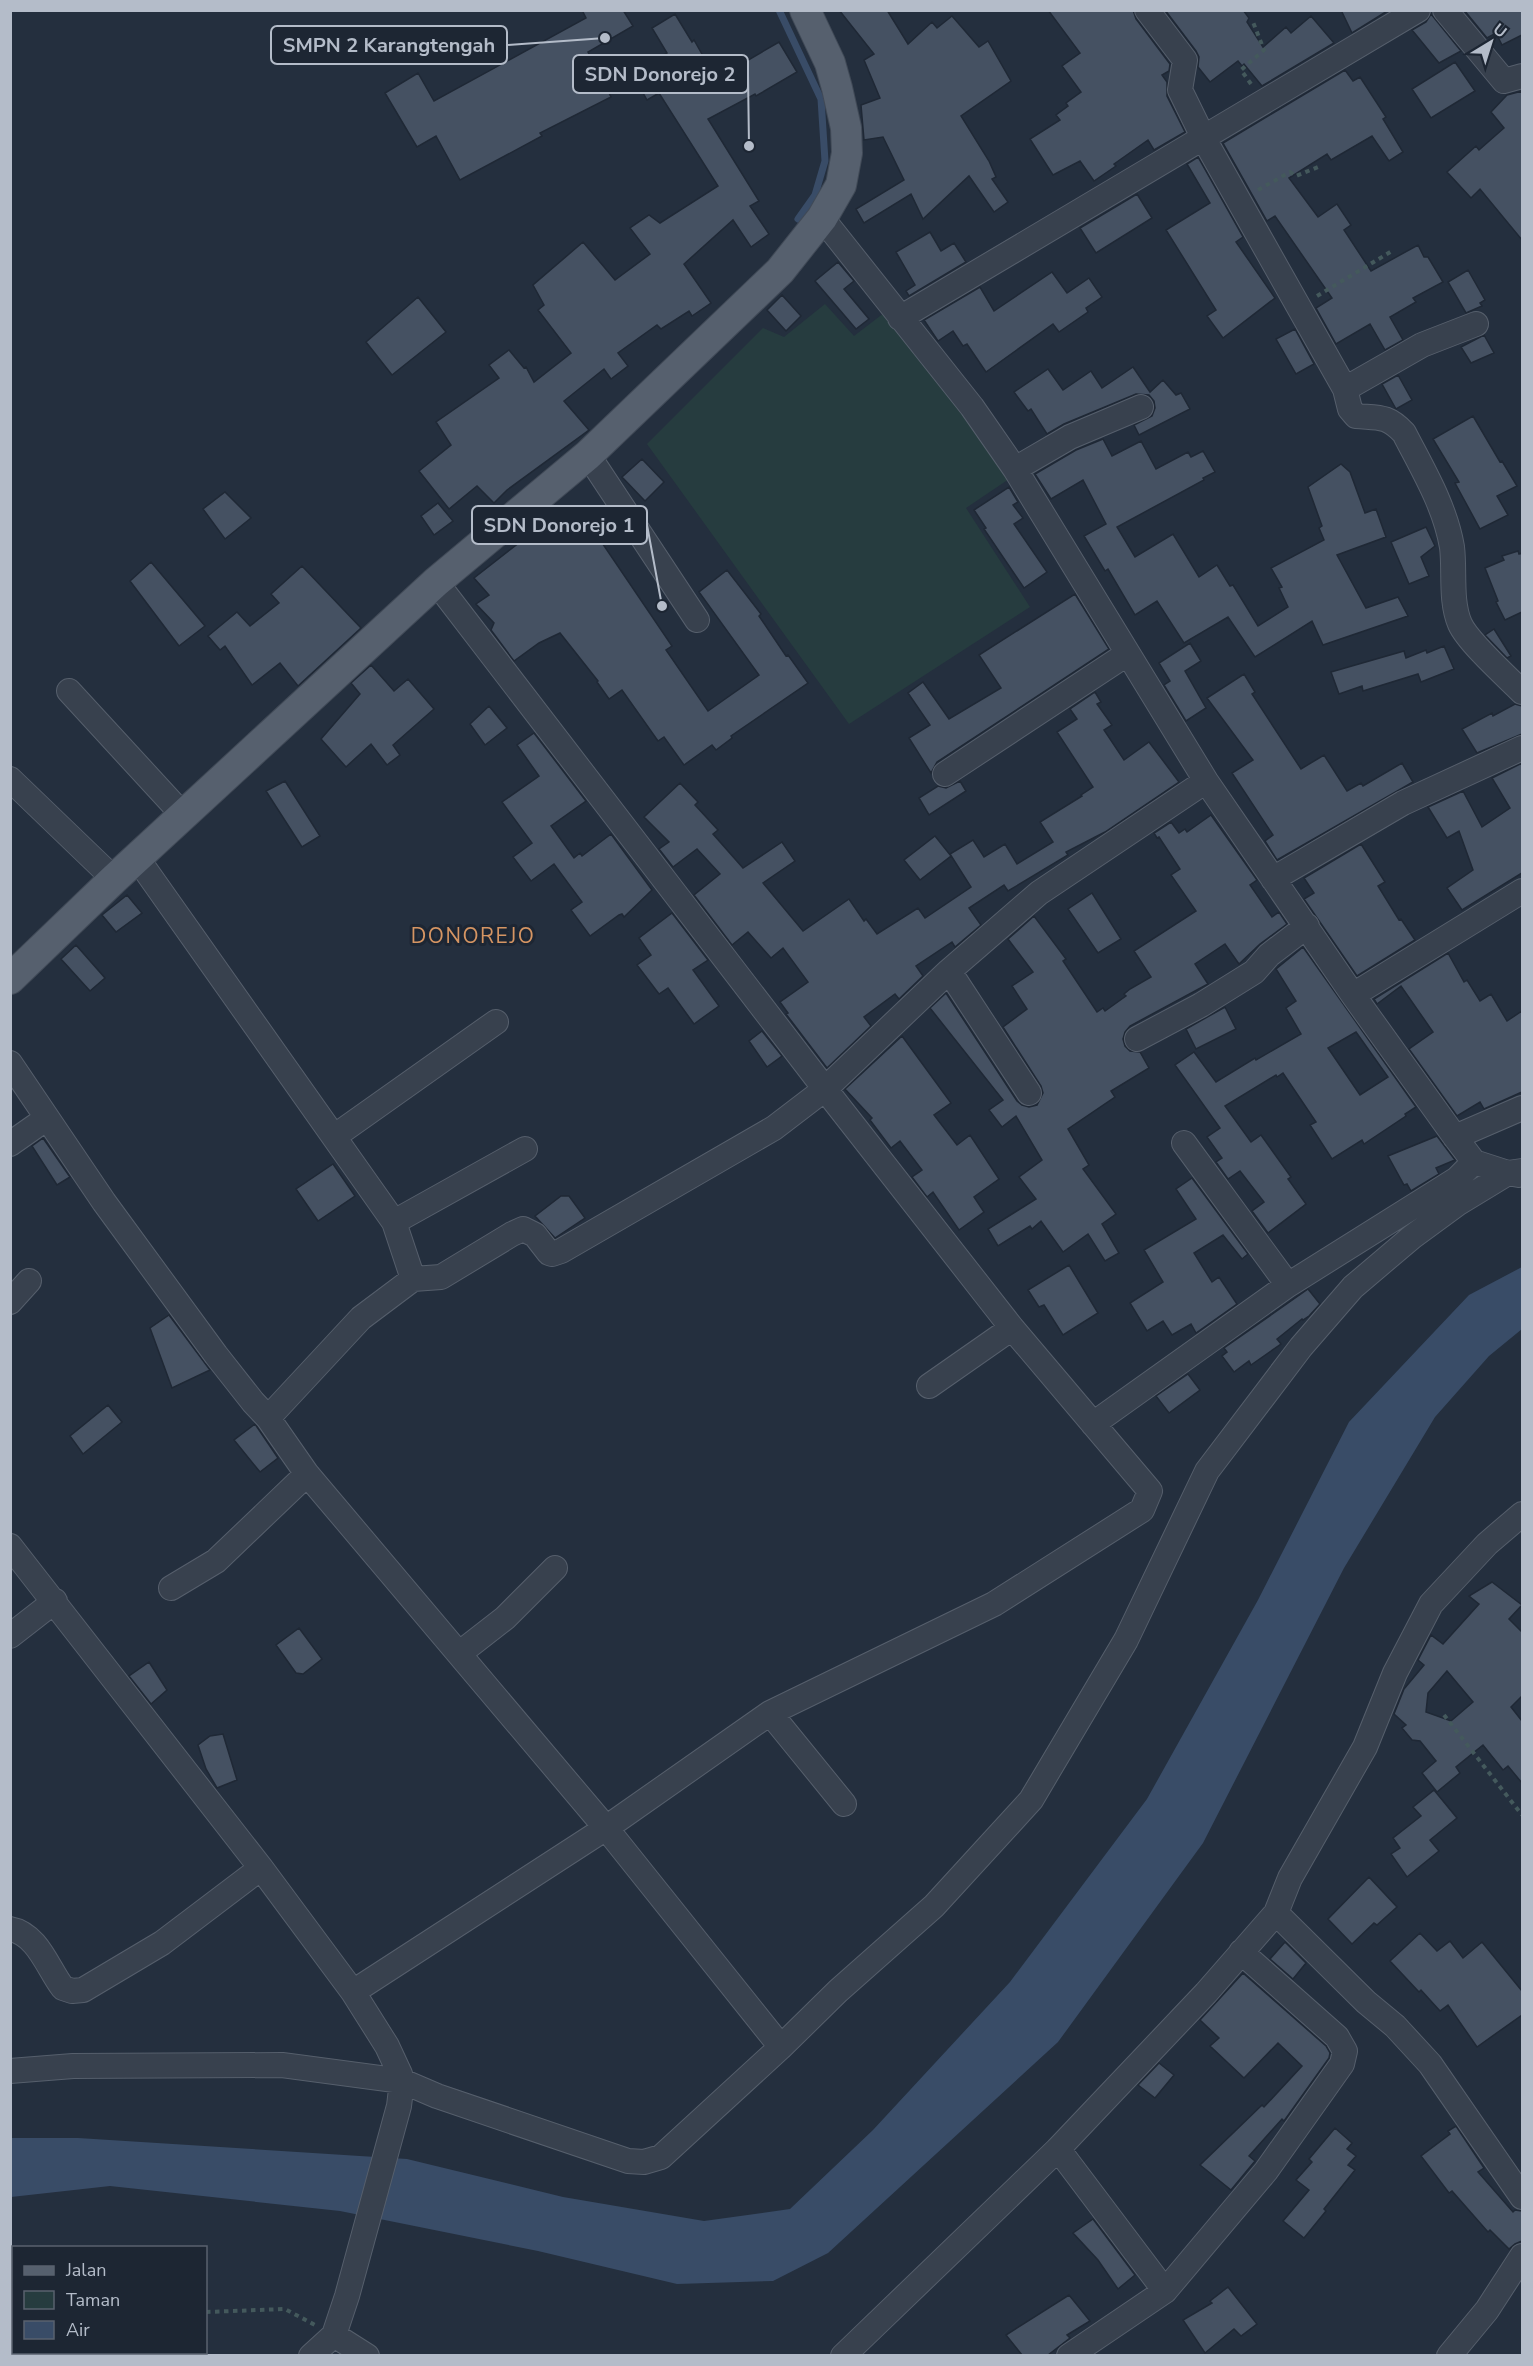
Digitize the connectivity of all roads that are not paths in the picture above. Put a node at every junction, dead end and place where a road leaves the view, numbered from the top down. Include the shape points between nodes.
1 (805, 10) edge
2 (1147, 10) edge
3 (1418, 10) edge
4 (1445, 10) edge
5 (1522, 76) edge
6 (1204, 139) junction
7 (822, 218) junction
8 (900, 318) junction
9 (1476, 324) dead end
10 (1346, 389) junction
11 (1141, 407) dead end
12 (588, 455) junction
13 (1015, 469) junction
14 (436, 582) junction
15 (697, 620) dead end
16 (1127, 654) junction
17 (69, 691) dead end
18 (1522, 692) edge
19 (1522, 748) edge
20 (945, 774) dead end
21 (10, 779) edge
22 (1206, 781) junction
23 (183, 815) junction
24 (137, 858) junction
25 (114, 879) junction
26 (1273, 879) junction
27 (1522, 891) edge
28 (1307, 926) junction
29 (949, 971) junction
30 (10, 979) edge
31 (1353, 995) junction
32 (496, 1022) dead end
33 (1137, 1040) dead end
34 (10, 1063) edge
35 (825, 1089) junction
36 (1029, 1093) dead end
37 (1522, 1108) edge
38 (47, 1118) junction
39 (335, 1136) junction
40 (1455, 1137) junction
41 (1184, 1143) dead end
42 (10, 1144) edge
43 (525, 1149) dead end
44 (1474, 1162) junction
45 (1518, 1173) edge
46 (394, 1222) junction
47 (413, 1279) junction
48 (29, 1281) dead end
49 (1288, 1285) junction
50 (10, 1302) edge
51 (1012, 1328) junction
52 (929, 1386) dead end
53 (268, 1418) junction
54 (1093, 1424) junction
55 (307, 1474) junction
56 (1522, 1514) edge
57 (10, 1546) edge
58 (555, 1568) dead end
59 (171, 1588) dead end
60 (55, 1601) junction
61 (10, 1636) edge
62 (460, 1653) junction
63 (770, 1713) junction
64 (844, 1804) dead end
65 (606, 1828) junction
66 (261, 1868) junction
67 (1276, 1913) junction
68 (10, 1929) edge
69 (1241, 1952) junction
70 (353, 1992) junction
71 (781, 2047) junction
72 (10, 2071) edge
73 (402, 2081) junction
74 (1058, 2149) junction
75 (1522, 2197) edge
76 (1522, 2256) edge
77 (1165, 2291) junction
78 (334, 2335) junction
79 (311, 2355) edge
80 (367, 2355) edge
81 (843, 2355) edge
82 (1069, 2355) edge
83 (1449, 2355) edge

1 - 7 main road via 830,63 846,128 847,153 841,185
2 - 6 street via 1185,60 1180,90
3 - 6 street
4 - 5 street via 1504,81
6 - 8 street
6 - 10 street
7 - 8 street
7 - 12 main road via 780,271
8 - 13 street via 972,407
9 - 10 street via 1422,345
10 - 18 street via 1350,409 1356,416 1383,417 1404,433 1444,513 1452,547 1460,625
11 - 13 street via 1070,437
12 - 14 main road
12 - 15 street
13 - 16 street
14 - 23 main road
14 - 35 street
16 - 20 street
16 - 22 street
17 - 23 street
19 - 26 street via 1403,803
21 - 25 street
22 - 26 street
22 - 29 street via 1039,893
23 - 24 main road
24 - 25 main road
24 - 39 street
25 - 30 main road
26 - 28 street
27 - 31 street
28 - 31 street
28 - 33 street via 1269,955 1254,972
29 - 35 street
29 - 36 street
31 - 40 street
32 - 39 street
34 - 38 street
35 - 47 street via 774,1128 561,1251 549,1253 535,1235 523,1229 441,1277
35 - 51 street
37 - 40 street
38 - 42 street
38 - 53 street via 104,1202
39 - 46 street
40 - 44 street
41 - 49 street
43 - 46 street
44 - 45 street
44 - 49 street via 1457,1179
45 - 71 street via 1456,1204 1412,1237 1353,1287 1301,1347 1207,1471 1126,1640 1031,1800 934,1906 837,1991
46 - 47 street
47 - 53 street via 361,1318
48 - 50 street
49 - 54 street
51 - 52 street
51 - 54 street
53 - 55 street
54 - 63 street via 1150,1491 1142,1510 994,1604
55 - 59 street via 216,1561
55 - 62 street
56 - 67 street via 1487,1544 1431,1604 1395,1673 1365,1747 1290,1878
57 - 60 street
58 - 62 street via 505,1618
60 - 61 street
60 - 66 street
62 - 65 street
63 - 64 street
63 - 65 street
65 - 70 street
65 - 71 street
66 - 68 street via 162,1942 83,1990 63,1988 31,1940
66 - 70 street
67 - 69 street
67 - 75 street via 1430,2064
69 - 74 street
69 - 77 street via 1337,2037 1345,2051 1342,2064 1266,2171
70 - 73 street via 387,2046
71 - 73 street via 661,2157 644,2162 628,2161
72 - 73 street via 73,2066 282,2065
73 - 78 street via 399,2106
74 - 77 street
74 - 81 street
76 - 83 street via 1487,2310
77 - 82 street
78 - 79 street
78 - 80 street

